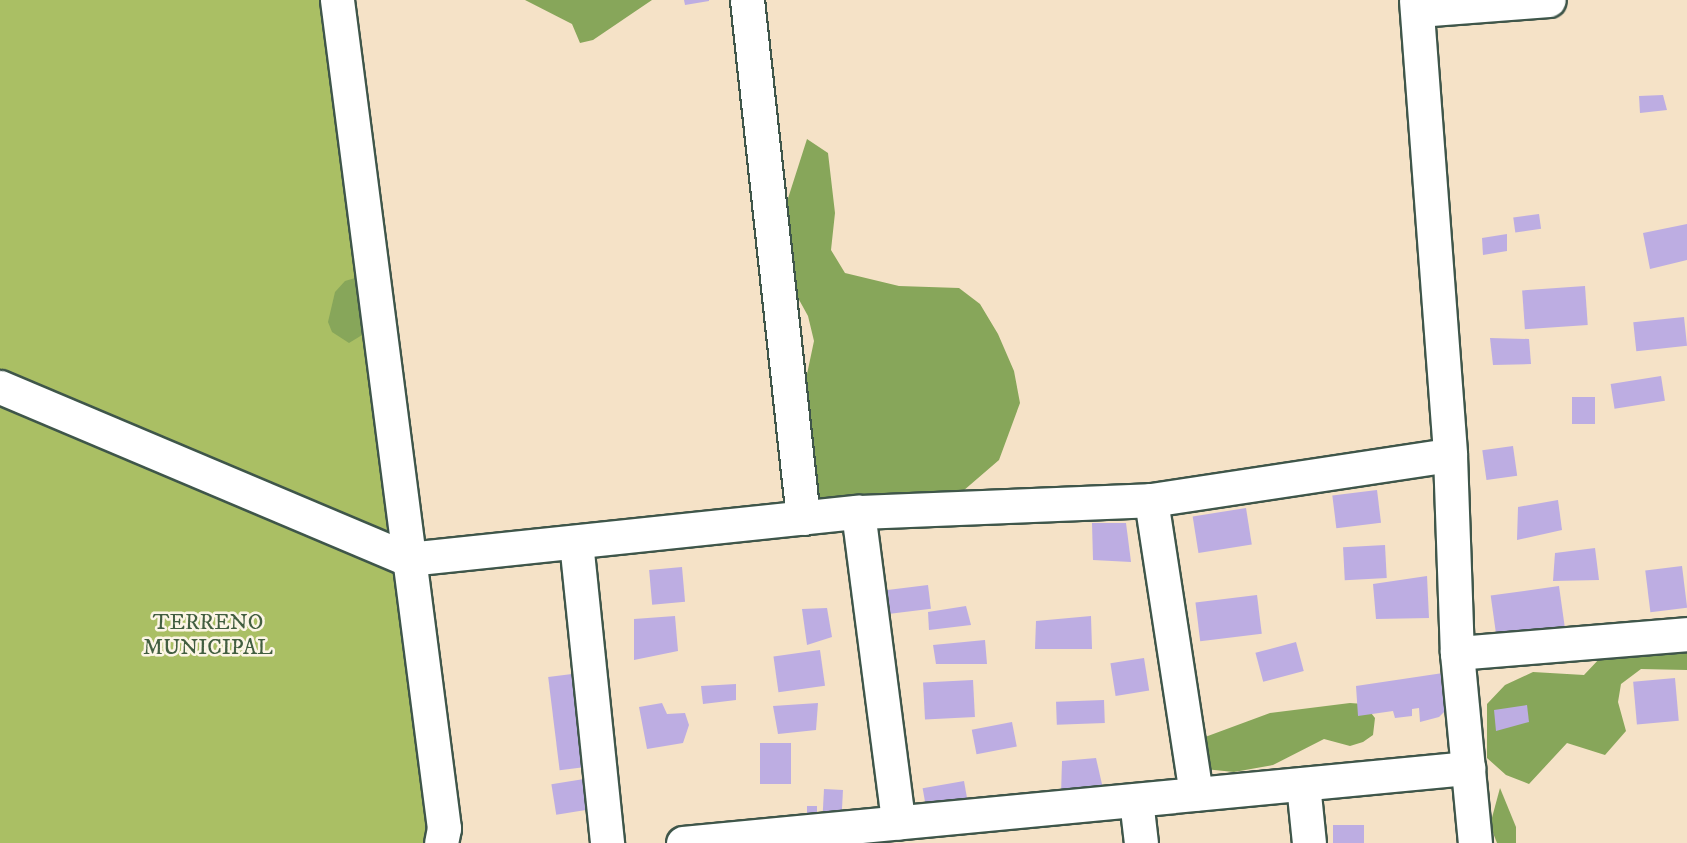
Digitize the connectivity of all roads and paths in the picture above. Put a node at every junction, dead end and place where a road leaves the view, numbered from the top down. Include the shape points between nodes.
1 (337, 0) edge
2 (747, 0) edge
3 (1549, 0) edge
4 (1417, 5) edge
5 (0, 387) edge
6 (1449, 455) junction
7 (1152, 500) junction
8 (858, 512) junction
9 (802, 518) junction
10 (576, 542) junction
11 (408, 560) junction
12 (1687, 634) edge
13 (1457, 653) junction
14 (1468, 768) junction
15 (1303, 784) junction
16 (1196, 794) junction
17 (1136, 800) junction
18 (898, 822) junction
19 (441, 843) edge
20 (607, 843) edge
21 (683, 843) edge
22 (1141, 843) edge
23 (1309, 843) edge
24 (1475, 843) edge

1 - 11 street
2 - 9 street
3 - 4 street
4 - 6 street
5 - 11 street
6 - 7 street
6 - 13 street
7 - 8 street
7 - 16 street
8 - 9 street
8 - 18 street
9 - 10 street
10 - 11 street
10 - 20 street
11 - 19 street via 444,828
12 - 13 street
13 - 14 street
14 - 15 street
14 - 24 street
15 - 16 street
15 - 23 street
16 - 17 street
17 - 18 street
17 - 22 street
18 - 21 street

